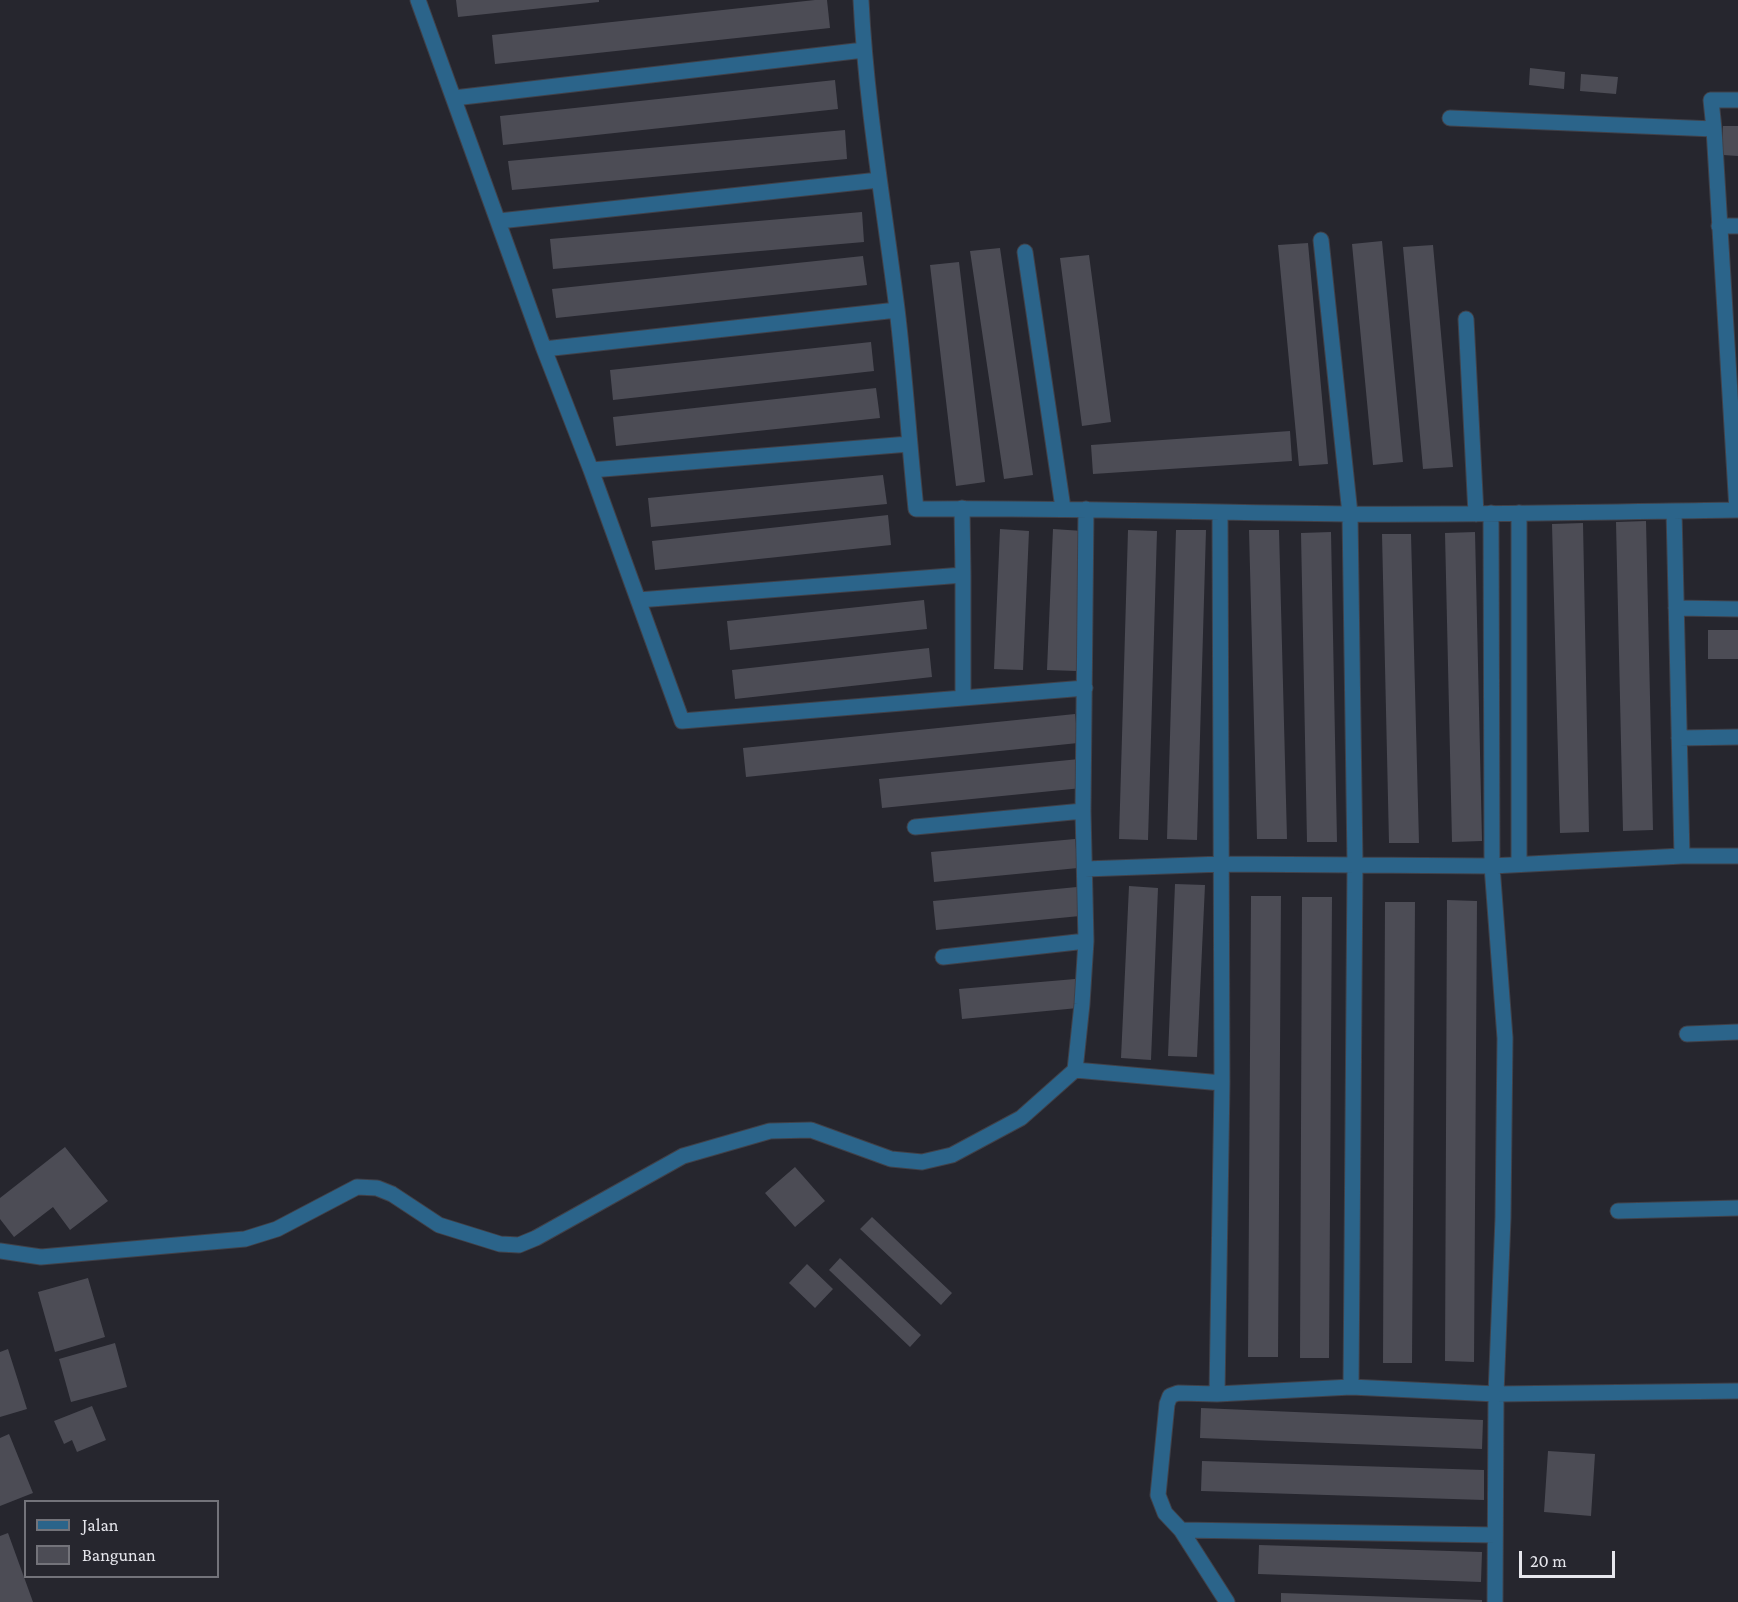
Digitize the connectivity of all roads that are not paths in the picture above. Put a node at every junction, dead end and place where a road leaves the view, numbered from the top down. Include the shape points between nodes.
1 (418, 0) edge
2 (861, 0) edge
3 (864, 50) junction
4 (454, 98) junction
5 (1738, 100) edge
6 (1450, 118) dead end
7 (1714, 129) junction
8 (879, 180) junction
9 (499, 221) junction
10 (1719, 226) junction
11 (1738, 226) edge
12 (1321, 240) dead end
13 (1025, 252) dead end
14 (897, 310) junction
15 (1466, 319) dead end
16 (544, 349) junction
17 (1733, 356) edge
18 (909, 444) junction
19 (591, 470) junction
20 (1737, 488) edge
21 (962, 508) junction
22 (1063, 508) junction
23 (1086, 509) junction
24 (1674, 511) junction
25 (1220, 513) junction
26 (1491, 513) junction
27 (1519, 513) junction
28 (1350, 514) junction
29 (1476, 514) junction
30 (963, 575) junction
31 (638, 600) junction
32 (1676, 608) junction
33 (1738, 609) edge
34 (1085, 688) junction
35 (963, 698) junction
36 (1738, 737) edge
37 (1679, 738) junction
38 (1083, 811) junction
39 (915, 827) dead end
40 (1682, 856) junction
41 (1738, 856) edge
42 (1222, 864) junction
43 (1355, 864) junction
44 (1519, 864) junction
45 (1492, 866) junction
46 (1085, 869) junction
47 (1086, 941) junction
48 (943, 957) dead end
49 (1738, 1032) edge
50 (1687, 1034) dead end
51 (1076, 1070) junction
52 (1222, 1083) junction
53 (1738, 1208) edge
54 (1618, 1211) dead end
55 (0, 1251) edge
56 (1351, 1387) junction
57 (1738, 1391) edge
58 (1217, 1394) junction
59 (1496, 1394) junction
60 (1181, 1530) junction
61 (1495, 1535) junction
62 (1227, 1602) edge
63 (1495, 1602) edge

1 - 4 street
2 - 3 street
3 - 4 street
3 - 8 street
4 - 9 street
5 - 7 street via 1711,100
6 - 7 street
7 - 10 street
8 - 9 street
8 - 14 street
9 - 16 street
10 - 11 street
10 - 17 street
12 - 28 street
13 - 22 street
14 - 16 street
14 - 18 street
15 - 29 street
16 - 19 street
17 - 20 street
18 - 19 street
18 - 21 street via 916,509
19 - 31 street
20 - 24 street via 1737,510
21 - 22 street
21 - 30 street
22 - 23 street
23 - 25 street
23 - 34 street
24 - 27 street
24 - 32 street
25 - 28 street
25 - 42 street
26 - 27 street
26 - 29 street
26 - 45 street
27 - 44 street
28 - 29 street
28 - 43 street
30 - 31 street
30 - 35 street
31 - 35 street via 682,721
32 - 33 street
32 - 37 street
34 - 35 street
34 - 38 street
36 - 37 street
37 - 40 street
38 - 39 street
38 - 46 street
40 - 41 street
40 - 44 street
42 - 43 street
42 - 46 street
42 - 52 street
43 - 45 street
43 - 56 street
44 - 45 street
45 - 59 street via 1505,1038
46 - 47 street
47 - 48 street
47 - 51 street
49 - 50 street
51 - 52 street
51 - 55 street via 1021,1118 952,1155 922,1162 891,1159 811,1130 770,1131 683,1156 519,1245 500,1244 439,1224 392,1194 357,1187 277,1229 245,1239 41,1257
52 - 58 street
53 - 54 street
56 - 58 street
56 - 59 street
57 - 59 street
58 - 60 street via 1178,1393 1170,1396 1167,1404 1158,1495 1165,1513
59 - 61 street
60 - 61 street
60 - 62 street
61 - 63 street

